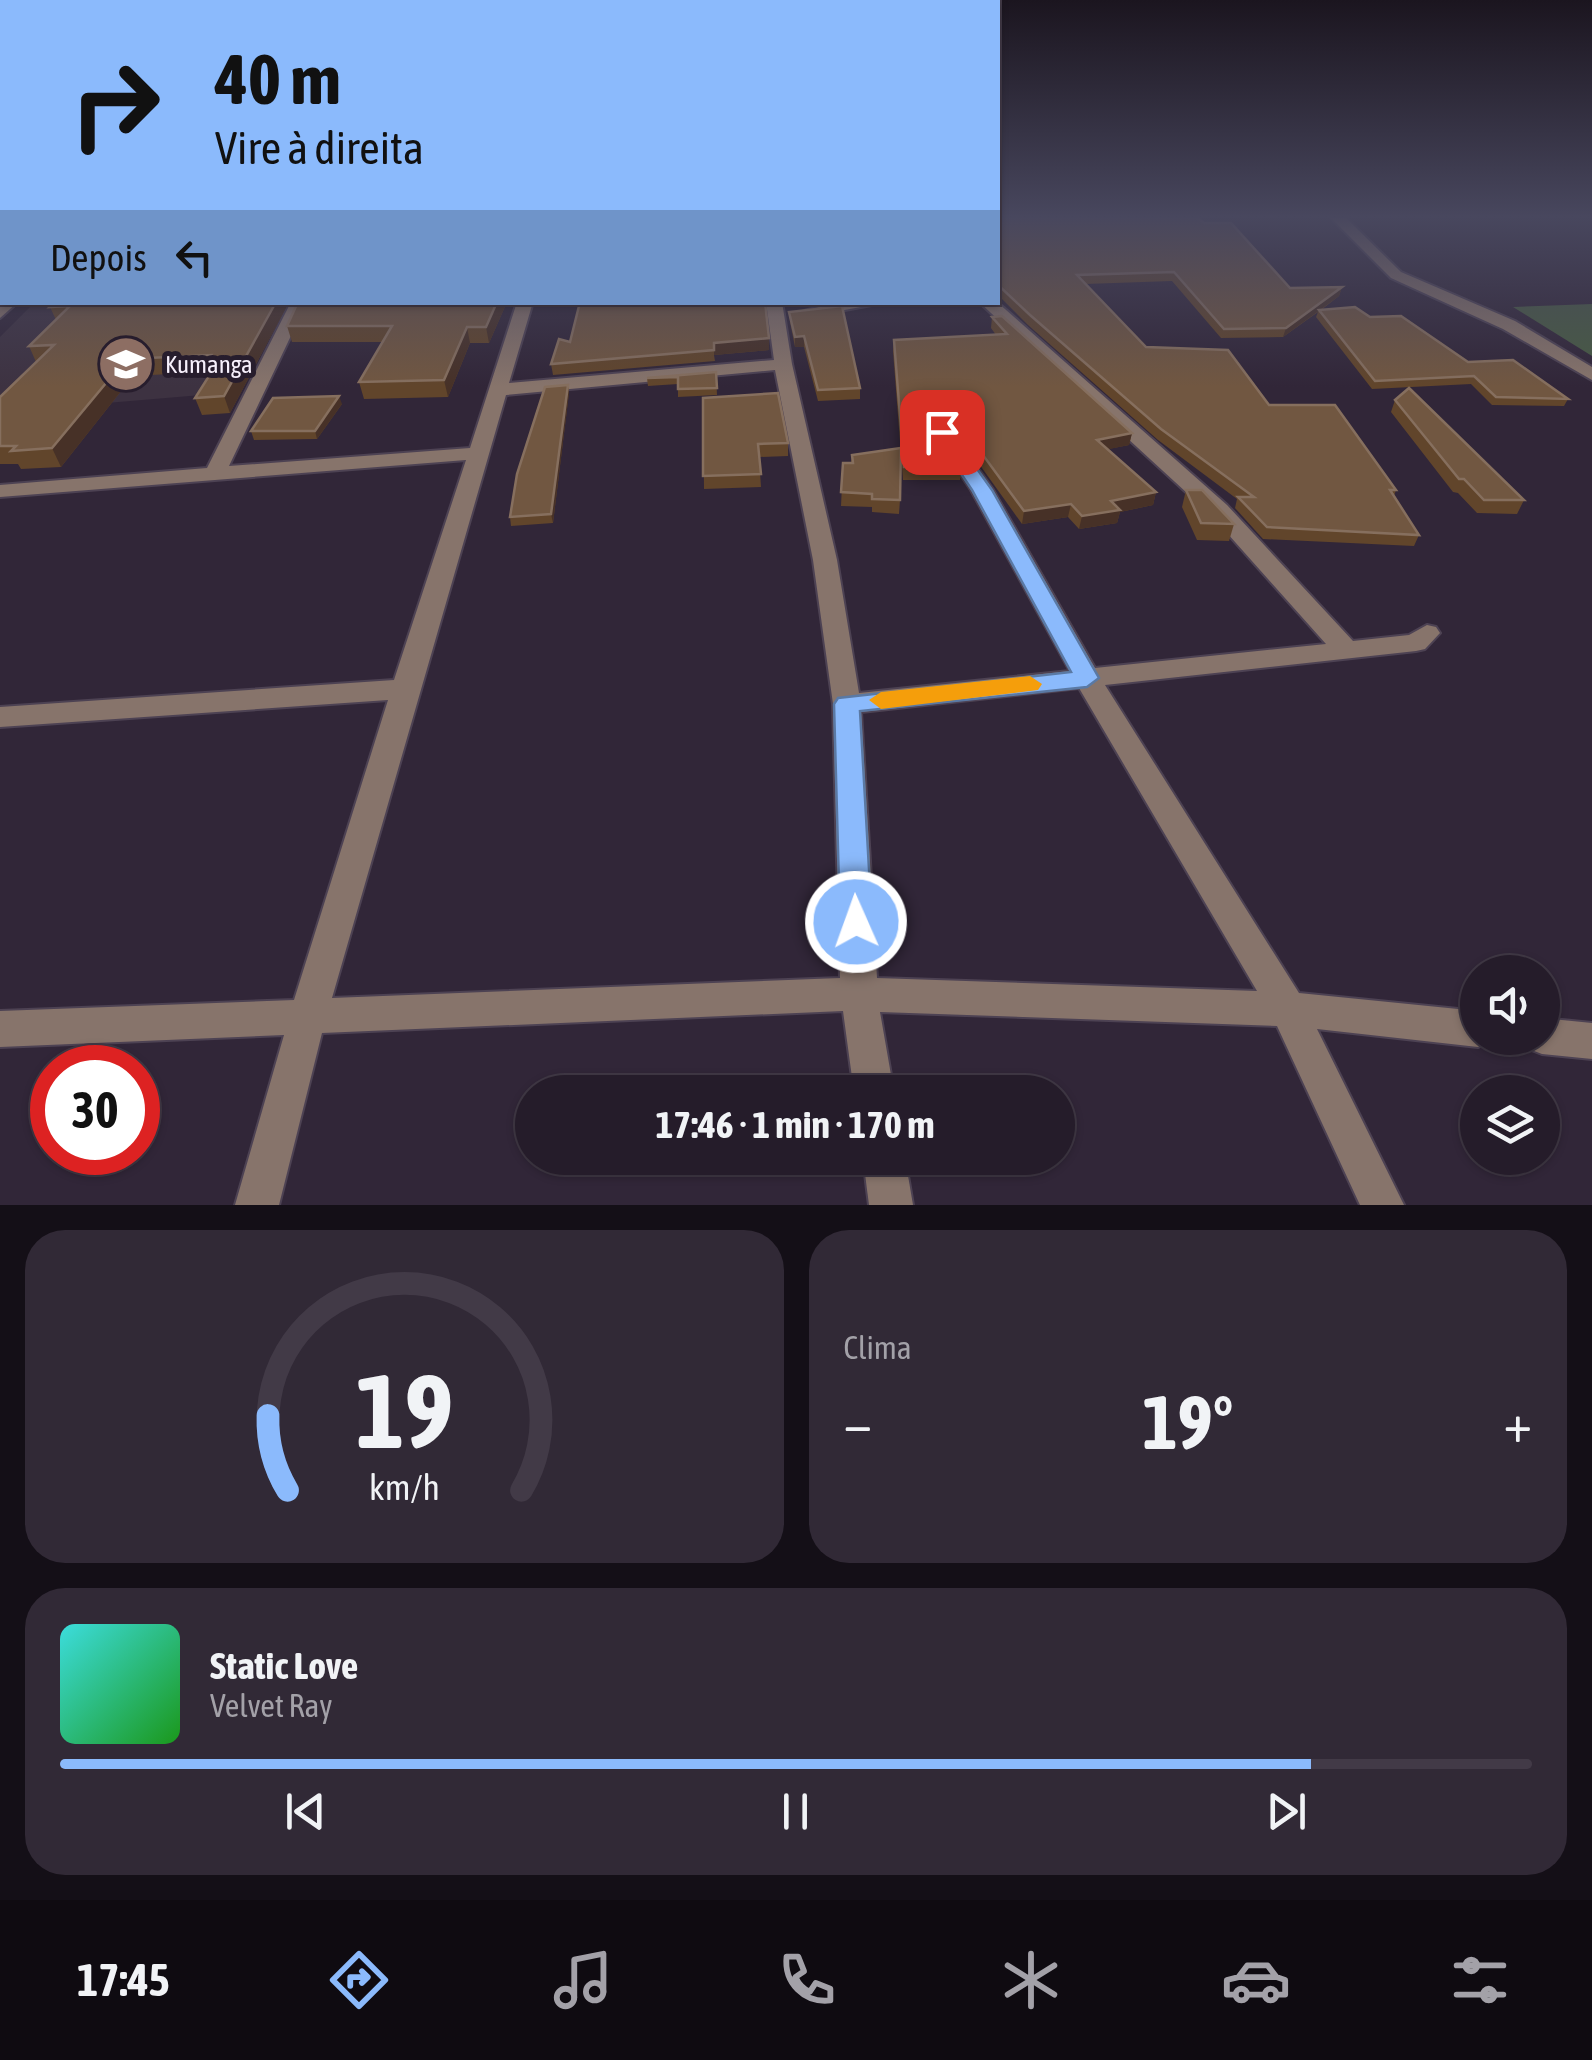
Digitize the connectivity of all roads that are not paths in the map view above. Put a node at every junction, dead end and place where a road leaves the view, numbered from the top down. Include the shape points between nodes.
1 (1394, 274) edge
2 (298, 305) edge
3 (525, 305) edge
4 (828, 305) edge
5 (990, 305) edge
6 (776, 308) edge
7 (782, 364) junction
8 (1592, 375) edge
9 (497, 390) junction
10 (942, 432) edge
11 (478, 454) junction
12 (215, 474) junction
13 (0, 491) edge
14 (1427, 634) dead end
15 (1346, 650) junction
16 (1087, 678) junction
17 (405, 689) junction
18 (847, 704) junction
19 (0, 716) edge
20 (859, 994) junction
21 (1288, 1009) junction
22 (308, 1016) junction
23 (1460, 1027) edge
24 (0, 1029) edge
25 (1560, 1038) edge
26 (1592, 1041) edge
27 (871, 1075) edge
28 (887, 1175) edge
29 (257, 1205) edge
30 (891, 1205) edge
31 (1382, 1205) edge

1 - 8 street via 1509,325
2 - 12 street
3 - 9 street
4 - 6 street
5 - 15 street via 1219,510
6 - 7 street
7 - 9 street
7 - 18 street via 825,560
9 - 11 street
10 - 16 street via 982,490
11 - 12 street
11 - 17 street
12 - 13 street
14 - 15 street via 1416,643
15 - 16 street
16 - 18 street
16 - 21 street
17 - 19 street
17 - 22 street
18 - 20 street
20 - 21 street
20 - 22 street
20 - 27 street
21 - 23 street
21 - 31 street
22 - 24 street
22 - 29 street
25 - 26 street
28 - 30 street

